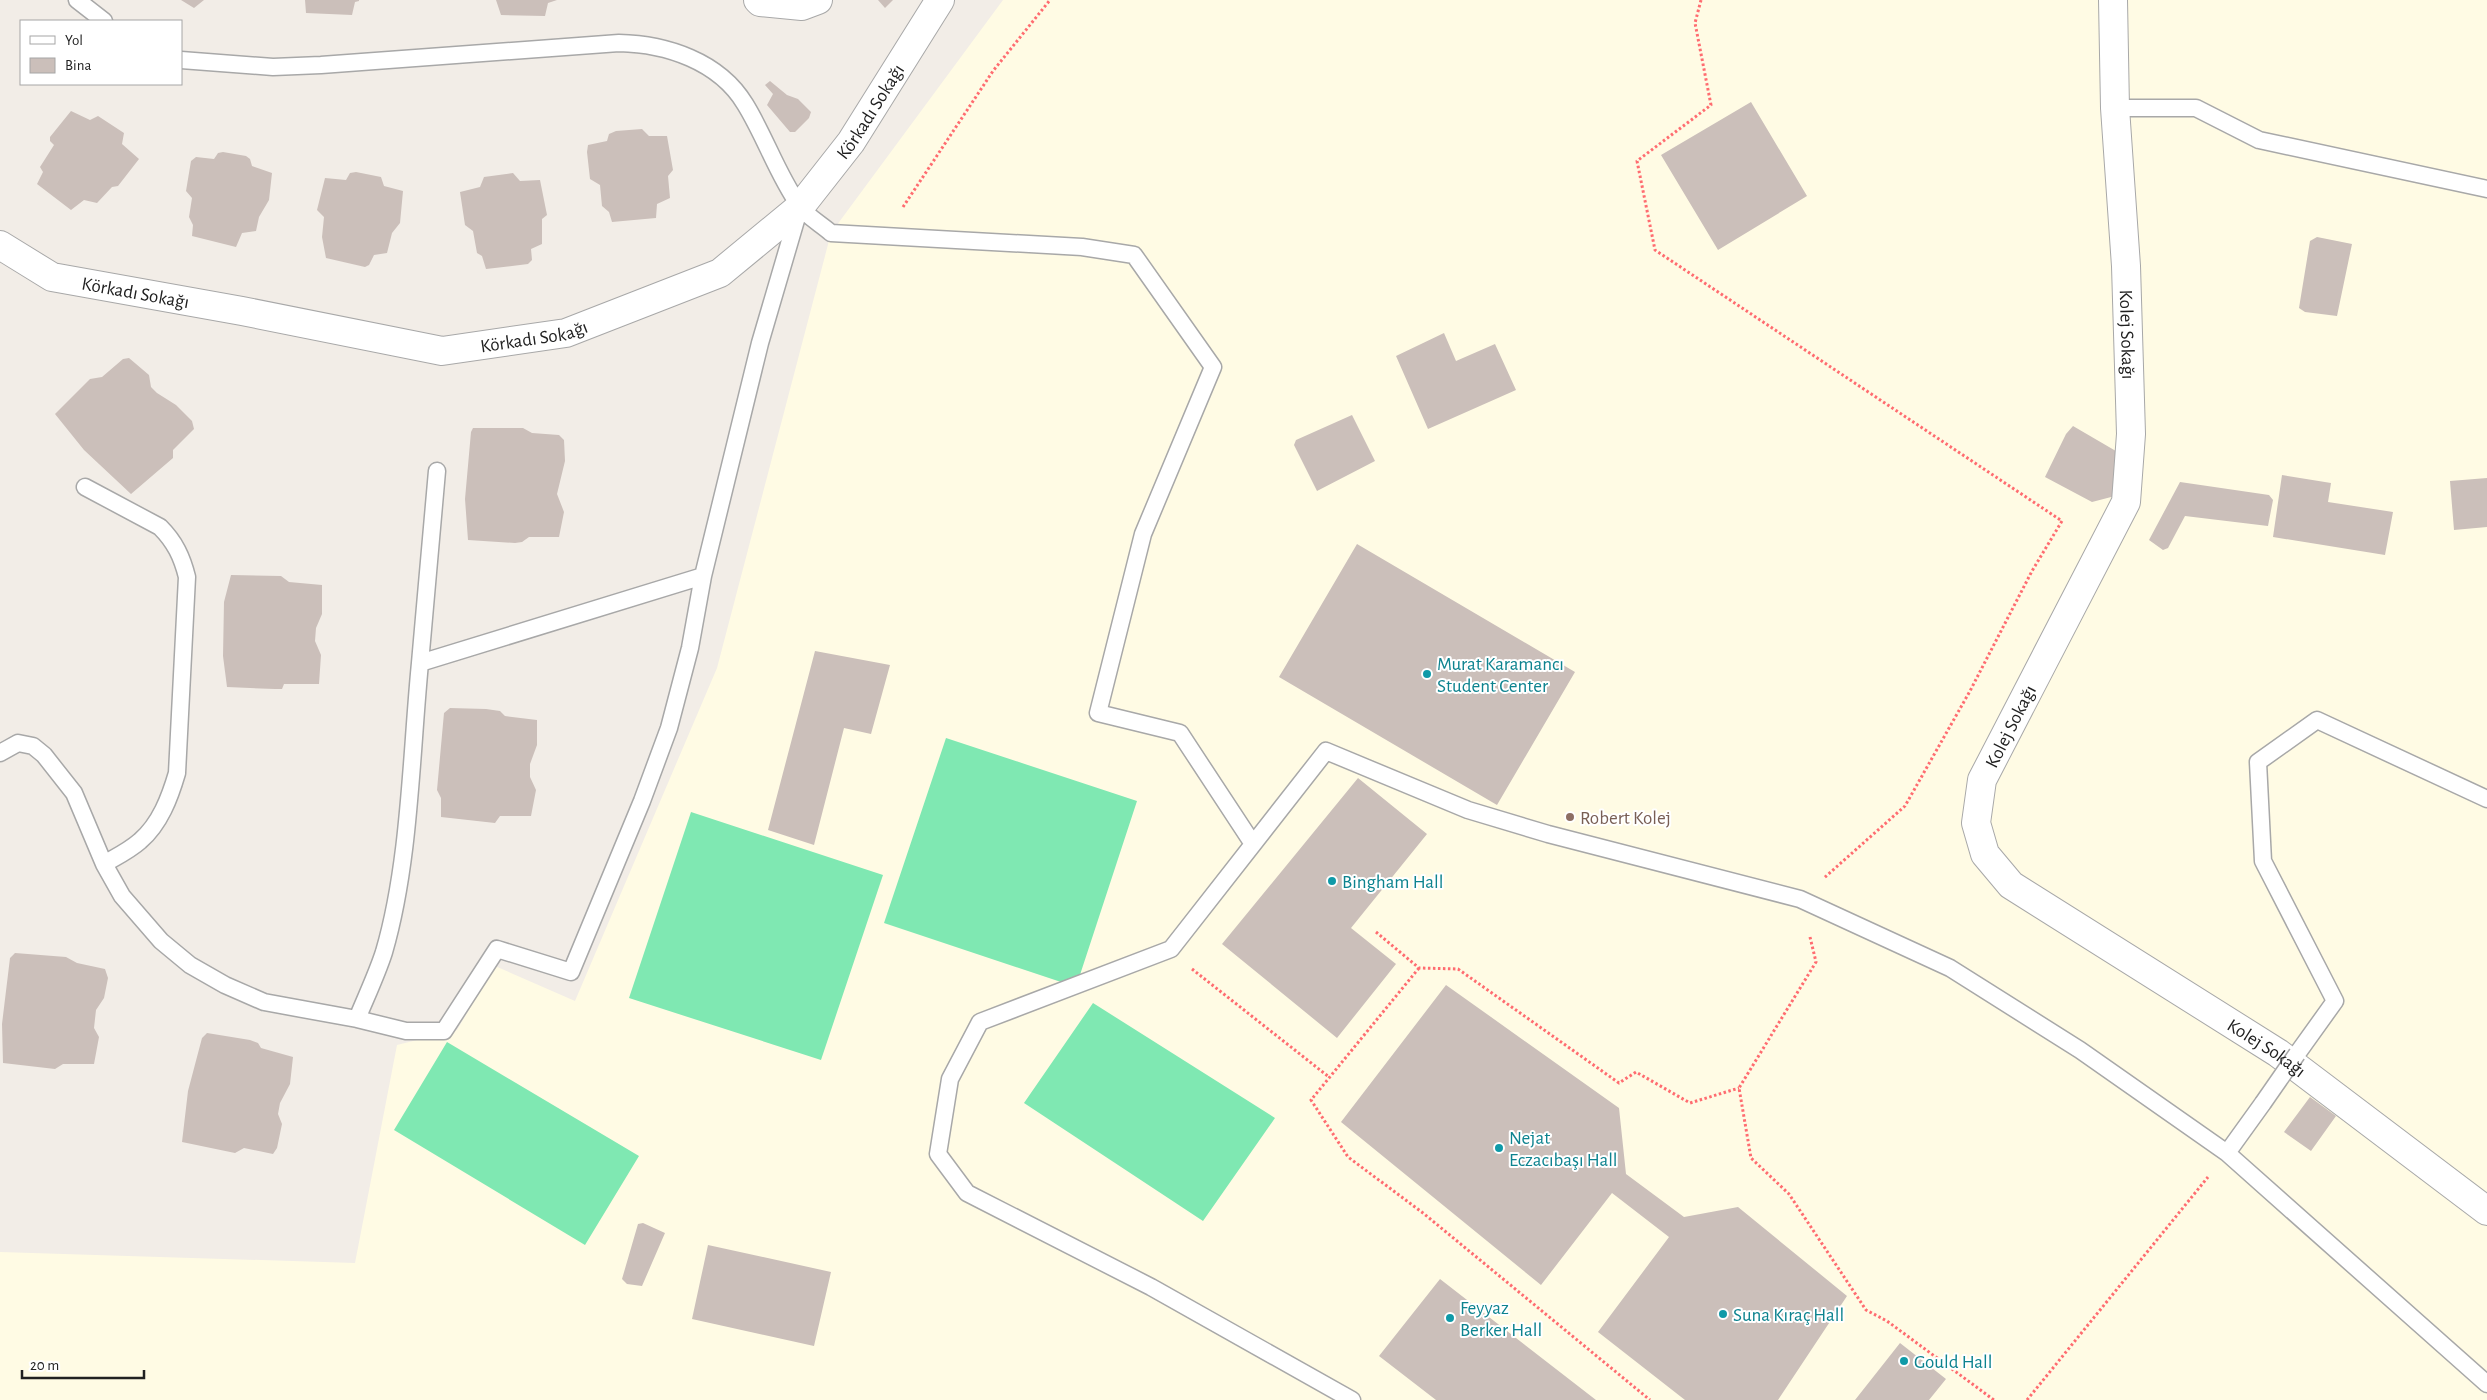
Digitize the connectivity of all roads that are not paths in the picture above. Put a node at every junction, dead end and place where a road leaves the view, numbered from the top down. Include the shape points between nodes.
1 (77, 0) edge
2 (758, 0) edge
3 (818, 0) edge
4 (2113, 0) edge
5 (936, 2) edge
6 (103, 20) edge
7 (182, 60) edge
8 (2115, 108) junction
9 (2487, 189) edge
10 (800, 206) junction
11 (0, 245) edge
12 (437, 471) dead end
13 (85, 488) dead end
14 (703, 576) junction
15 (420, 663) junction
16 (0, 753) edge
17 (2487, 799) edge
18 (1253, 844) junction
19 (104, 864) junction
20 (357, 1019) junction
21 (2227, 1153) junction
22 (2487, 1211) edge
23 (2487, 1384) edge
24 (1352, 1400) edge

1 - 6 lane
2 - 3 street via 802,6
4 - 8 street, Kolej Sokağı
5 - 10 street, Körkadı Sokağı via 851,142
7 - 10 lane via 273,67 645,43 698,62 725,82 744,102
8 - 9 lane via 2196,108 2259,140
8 - 22 street, Kolej Sokağı via 2126,266 2132,434 2126,502 1982,780 1976,823 1984,854 2011,885 2278,1053
10 - 11 street, Körkadı Sokağı via 720,274 566,333 442,351 242,310 52,277
10 - 14 lane via 760,344
10 - 18 lane via 831,233 1082,247 1134,255 1213,367 1143,534 1098,713 1180,733
12 - 15 lane
13 - 19 lane via 160,527 181,556 187,577 177,773 172,791 154,826 140,841
14 - 15 lane
14 - 20 lane via 690,648 669,728 571,972 497,949 444,1031 406,1031
15 - 20 lane via 396,903 384,953
16 - 19 lane via 18,743 32,746 44,755 74,793
17 - 21 lane, bridge via 2317,720 2258,762 2263,861 2335,1001
18 - 21 lane via 1326,751 1486,815 1800,899 1950,968 2080,1050
18 - 24 lane via 1171,949 980,1022 950,1079 938,1154 967,1193 1151,1287
19 - 20 lane via 137,915 190,965 225,986 264,1002
21 - 23 lane

